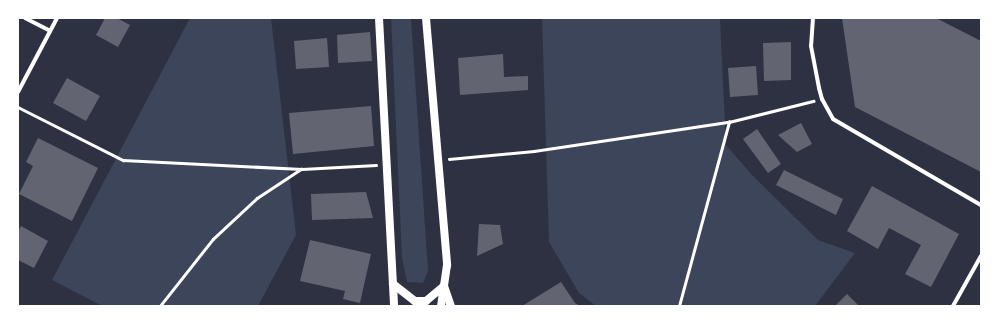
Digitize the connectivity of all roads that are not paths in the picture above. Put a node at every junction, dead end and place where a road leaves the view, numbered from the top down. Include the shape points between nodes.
1 (25, 18) edge
2 (57, 18) edge
3 (379, 18) edge
4 (426, 18) edge
5 (812, 18) edge
6 (50, 31) junction
7 (18, 92) edge
8 (981, 205) edge
9 (981, 256) edge
10 (393, 284) junction
11 (444, 286) junction
12 (394, 306) edge
13 (441, 306) edge
14 (451, 306) edge
15 (953, 306) edge

1 - 6 street
2 - 6 street
3 - 10 main road
4 - 11 main road via 440,160 447,265
5 - 8 street via 811,46 822,99 833,119
6 - 7 street
9 - 15 street
10 - 11 main road via 415,300 426,301
10 - 12 main road
11 - 13 main road
11 - 14 main road

